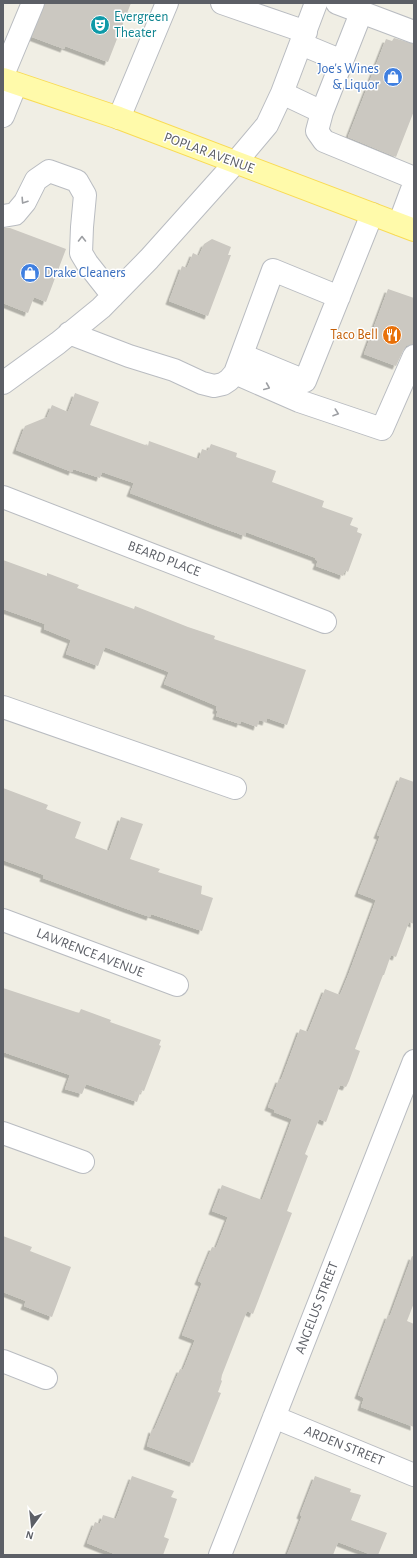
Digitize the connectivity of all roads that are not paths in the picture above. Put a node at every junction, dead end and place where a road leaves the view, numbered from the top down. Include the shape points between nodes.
1 (33, 3) edge
2 (167, 3) edge
3 (222, 3) edge
4 (316, 3) edge
5 (337, 3) edge
6 (361, 12) junction
7 (414, 32) edge
8 (303, 38) junction
9 (342, 62) junction
10 (7, 79) edge
11 (282, 93) junction
12 (322, 112) junction
13 (3, 116) edge
14 (119, 118) junction
15 (235, 163) junction
16 (414, 178) edge
17 (414, 184) edge
18 (372, 214) junction
19 (3, 216) edge
20 (407, 227) edge
21 (113, 296) junction
22 (339, 297) junction
23 (69, 333) junction
24 (414, 356) edge
25 (239, 364) junction
26 (3, 384) edge
27 (3, 497) edge
28 (325, 622) dead end
29 (3, 707) edge
30 (235, 788) dead end
31 (3, 920) edge
32 (177, 985) dead end
33 (414, 1061) edge
34 (3, 1133) edge
35 (83, 1162) dead end
36 (3, 1361) edge
37 (46, 1378) dead end
38 (274, 1417) junction
39 (414, 1475) edge
40 (220, 1555) edge

1 - 10 street
2 - 14 street
3 - 8 street
4 - 8 street
5 - 6 street
6 - 7 street
6 - 9 street
8 - 9 street
8 - 11 street
9 - 12 street
10 - 13 street
10 - 14 main road, POPLAR AVENUE
11 - 12 street
11 - 15 street via 267,125
12 - 16 street via 317,131 324,141
14 - 15 main road, POPLAR AVENUE
15 - 18 main road, POPLAR AVENUE
15 - 21 street via 150,259
17 - 20 street
18 - 20 main road, POPLAR AVENUE
18 - 22 street
21 -> 19 street via 81,253 85,195 77,181 49,171 36,180 25,202 15,214
21 - 23 street
22 - 25 street via 305,381
22 - 25 street via 273,270
23 - 25 street via 214,386 229,380
23 - 26 street
25 -> 24 street via 299,401 382,429
27 - 28 street, BEARD PLACE
29 - 30 street
31 - 32 street, LAWRENCE AVENUE
33 - 38 street, ANGELUS STREET
34 - 35 street
36 - 37 street
38 - 39 street, ARDEN STREET
38 - 40 street, ANGELUS STREET

